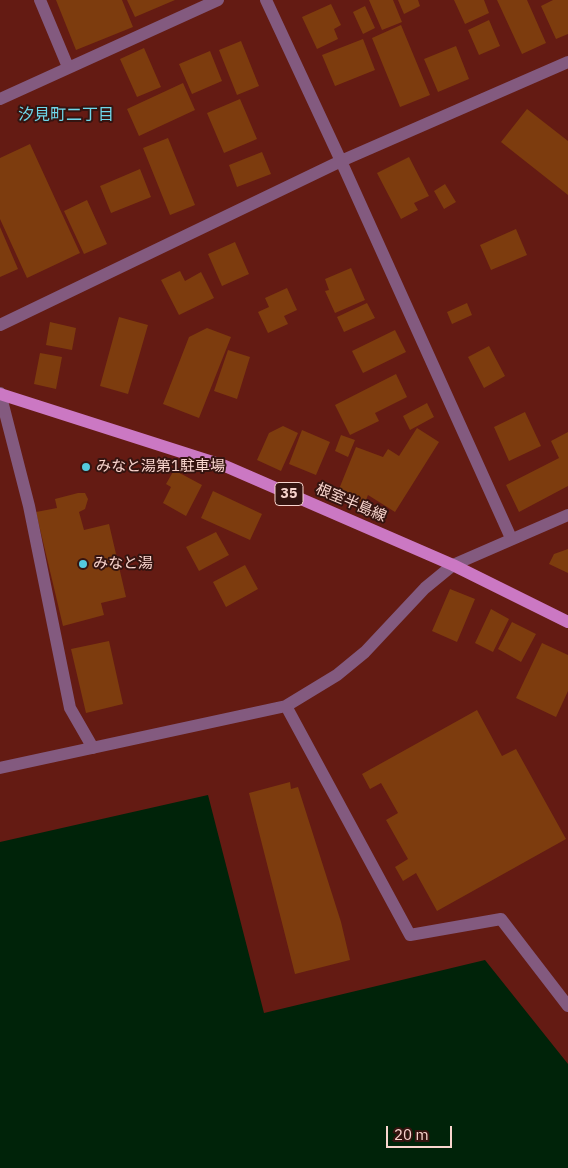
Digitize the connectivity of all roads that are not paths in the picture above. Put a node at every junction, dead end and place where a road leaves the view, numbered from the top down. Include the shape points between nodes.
1 (40, 0) edge
2 (218, 0) edge
3 (266, 0) edge
4 (568, 62) edge
5 (68, 67) junction
6 (0, 99) edge
7 (341, 161) junction
8 (0, 325) edge
9 (0, 394) edge
10 (568, 515) edge
11 (511, 538) junction
12 (452, 565) junction
13 (568, 622) edge
14 (286, 706) junction
15 (93, 748) junction
16 (0, 768) edge
17 (568, 1006) edge

1 - 5 street
2 - 5 street
3 - 7 street
4 - 7 street
5 - 6 street
7 - 8 street
7 - 11 street
9 - 12 main road, 根室半島線 / 35 via 224,466
9 - 15 street via 29,506 70,708
10 - 11 street
11 - 12 street
12 - 13 main road, 根室半島線 / 35
12 - 14 street via 424,588 365,652 337,675
14 - 15 street
14 - 17 street via 410,935 501,919
15 - 16 street

